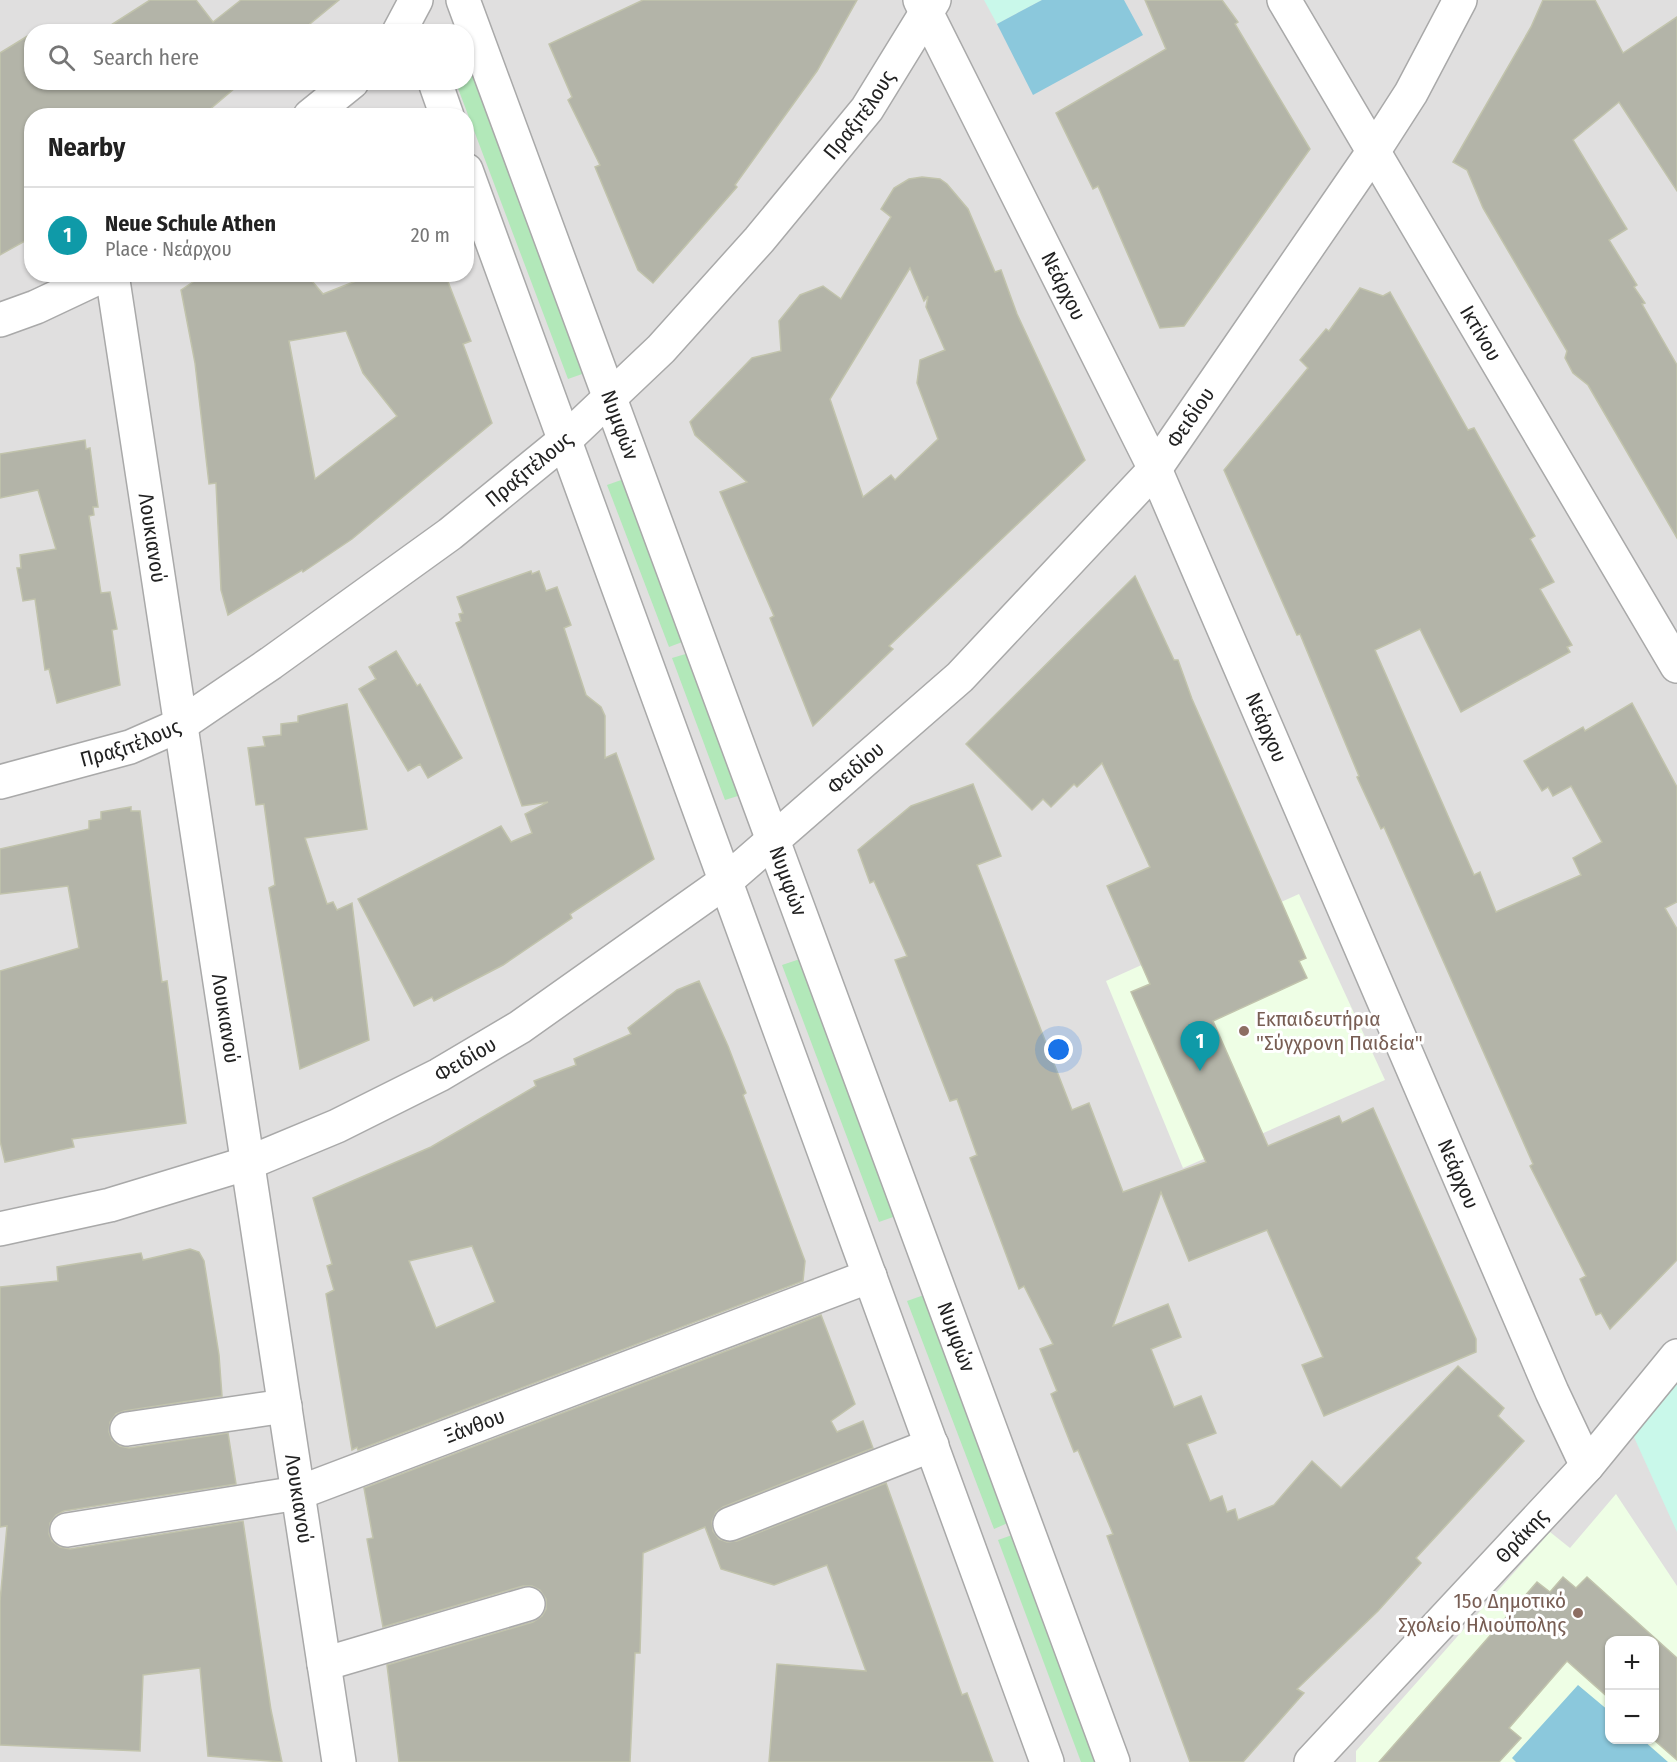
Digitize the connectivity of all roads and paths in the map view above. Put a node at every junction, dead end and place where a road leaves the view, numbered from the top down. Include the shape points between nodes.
1 (463, 0) edge
2 (1284, 0) edge
3 (1460, 0) edge
4 (927, 4) edge
5 (472, 24) edge
6 (474, 30) edge
7 (342, 90) edge
8 (438, 90) edge
9 (320, 108) edge
10 (444, 108) edge
11 (1373, 152) junction
12 (474, 192) edge
13 (89, 282) edge
14 (113, 282) edge
15 (0, 320) edge
16 (610, 400) junction
17 (565, 440) junction
18 (1155, 469) junction
19 (1677, 666) edge
20 (180, 724) junction
21 (0, 782) edge
22 (773, 838) junction
23 (726, 880) junction
24 (248, 1162) junction
25 (0, 1229) edge
26 (870, 1276) junction
27 (1677, 1356) edge
28 (285, 1406) junction
29 (127, 1429) dead end
30 (932, 1445) junction
31 (1587, 1466) junction
32 (298, 1493) junction
33 (730, 1524) dead end
34 (68, 1530) dead end
35 (528, 1604) dead end
36 (324, 1664) junction
37 (339, 1762) edge
38 (1047, 1762) edge
39 (1113, 1762) edge
40 (1311, 1762) edge

1 - 5 street, Νυμφών
2 - 11 street, Ικτίνου
3 - 11 street, Φειδίου via 1411,93
4 - 16 street, Πραξιτέλους via 867,109 759,240 661,350
4 - 18 street, Νεάρχου
6 - 16 street, Νυμφών
7 - 9 street
8 - 10 street
11 - 18 street, Φειδίου
11 - 19 street, Ικτίνου
12 - 17 street
13 - 15 street
14 - 20 street, Λουκιανού
16 - 17 street, Πραξιτέλους
16 - 22 street, Νυμφών
17 - 20 street, Πραξιτέλους via 450,534 272,663
17 - 23 street
18 - 22 street, Φειδίου via 960,677
18 - 31 street, Νεάρχου via 1547,1382
20 - 21 street, Πραξιτέλους via 130,747
20 - 24 street, Λουκιανού
22 - 23 street, Φειδίου
22 - 39 street, Νυμφών
23 - 24 street, Φειδίου via 520,1027 449,1069 337,1126
23 - 26 street
24 - 25 street, Φειδίου via 110,1205
24 - 28 street, Λουκιανού
26 - 30 street
26 - 32 street, Ξάνθου
27 - 31 street, Θράκης
28 - 29 street
28 - 32 street, Λουκιανού
30 - 33 street
30 - 38 street
31 - 40 street, Θράκης
32 - 34 street, Ξάνθου
32 - 36 street, Λουκιανού
35 - 36 street
36 - 37 street, Λουκιανού

